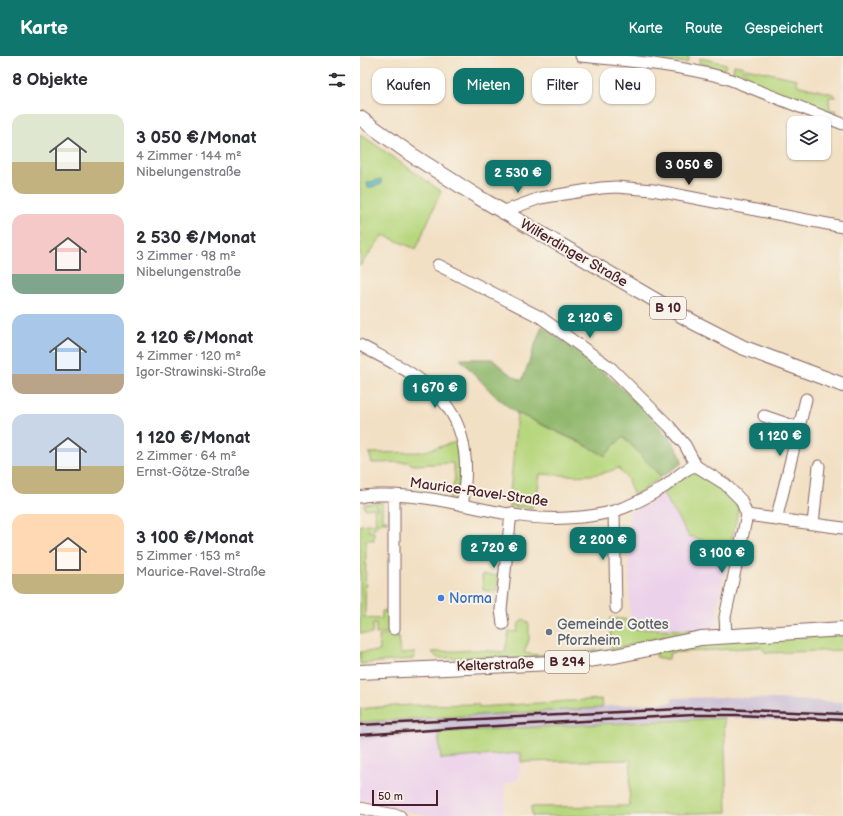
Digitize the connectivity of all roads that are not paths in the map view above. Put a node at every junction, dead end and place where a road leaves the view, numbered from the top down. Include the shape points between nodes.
1 (581, 56) edge
2 (360, 118) edge
3 (843, 124) edge
4 (502, 212) junction
5 (840, 227) edge
6 (438, 265) dead end
7 (360, 345) edge
8 (843, 385) edge
9 (806, 399) dead end
10 (764, 416) dead end
11 (799, 428) junction
12 (696, 466) junction
13 (819, 466) dead end
14 (394, 495) junction
15 (360, 497) edge
16 (462, 505) junction
17 (614, 513) junction
18 (511, 514) junction
19 (747, 515) junction
20 (776, 520) junction
21 (813, 524) junction
22 (843, 528) edge
23 (616, 608) dead end
24 (503, 624) dead end
25 (394, 629) dead end
26 (843, 629) edge
27 (726, 636) junction
28 (360, 672) edge
29 (360, 808) edge
30 (400, 816) edge

1 - 3 street via 658,63 707,73
2 - 4 main road, Wilferdinger Straße / B 10 via 412,155
4 - 5 street via 540,198 616,187 653,190
4 - 8 main road, Wilferdinger Straße / B 10 via 732,342
6 - 12 street via 540,317 611,368 669,426
7 - 16 street via 422,381 450,408 460,429 467,468
9 - 11 street
10 - 11 street
11 - 20 street
12 - 17 street, Maurice-Ravel-Straße via 688,468 666,486 642,500
12 - 19 street via 725,484 741,500
13 - 21 street
14 - 15 street, Maurice-Ravel-Straße
14 - 16 street, Maurice-Ravel-Straße
14 - 25 street
16 - 18 street, Maurice-Ravel-Straße
17 - 18 street, Maurice-Ravel-Straße via 564,518
17 - 23 street
18 - 24 street via 501,610
19 - 20 street
19 - 27 street via 724,617
20 - 21 street
21 - 22 street
26 - 27 main road, Kelterstraße / B 294
27 - 28 main road, Kelterstraße / B 294 via 682,641 574,662
29 - 30 street

